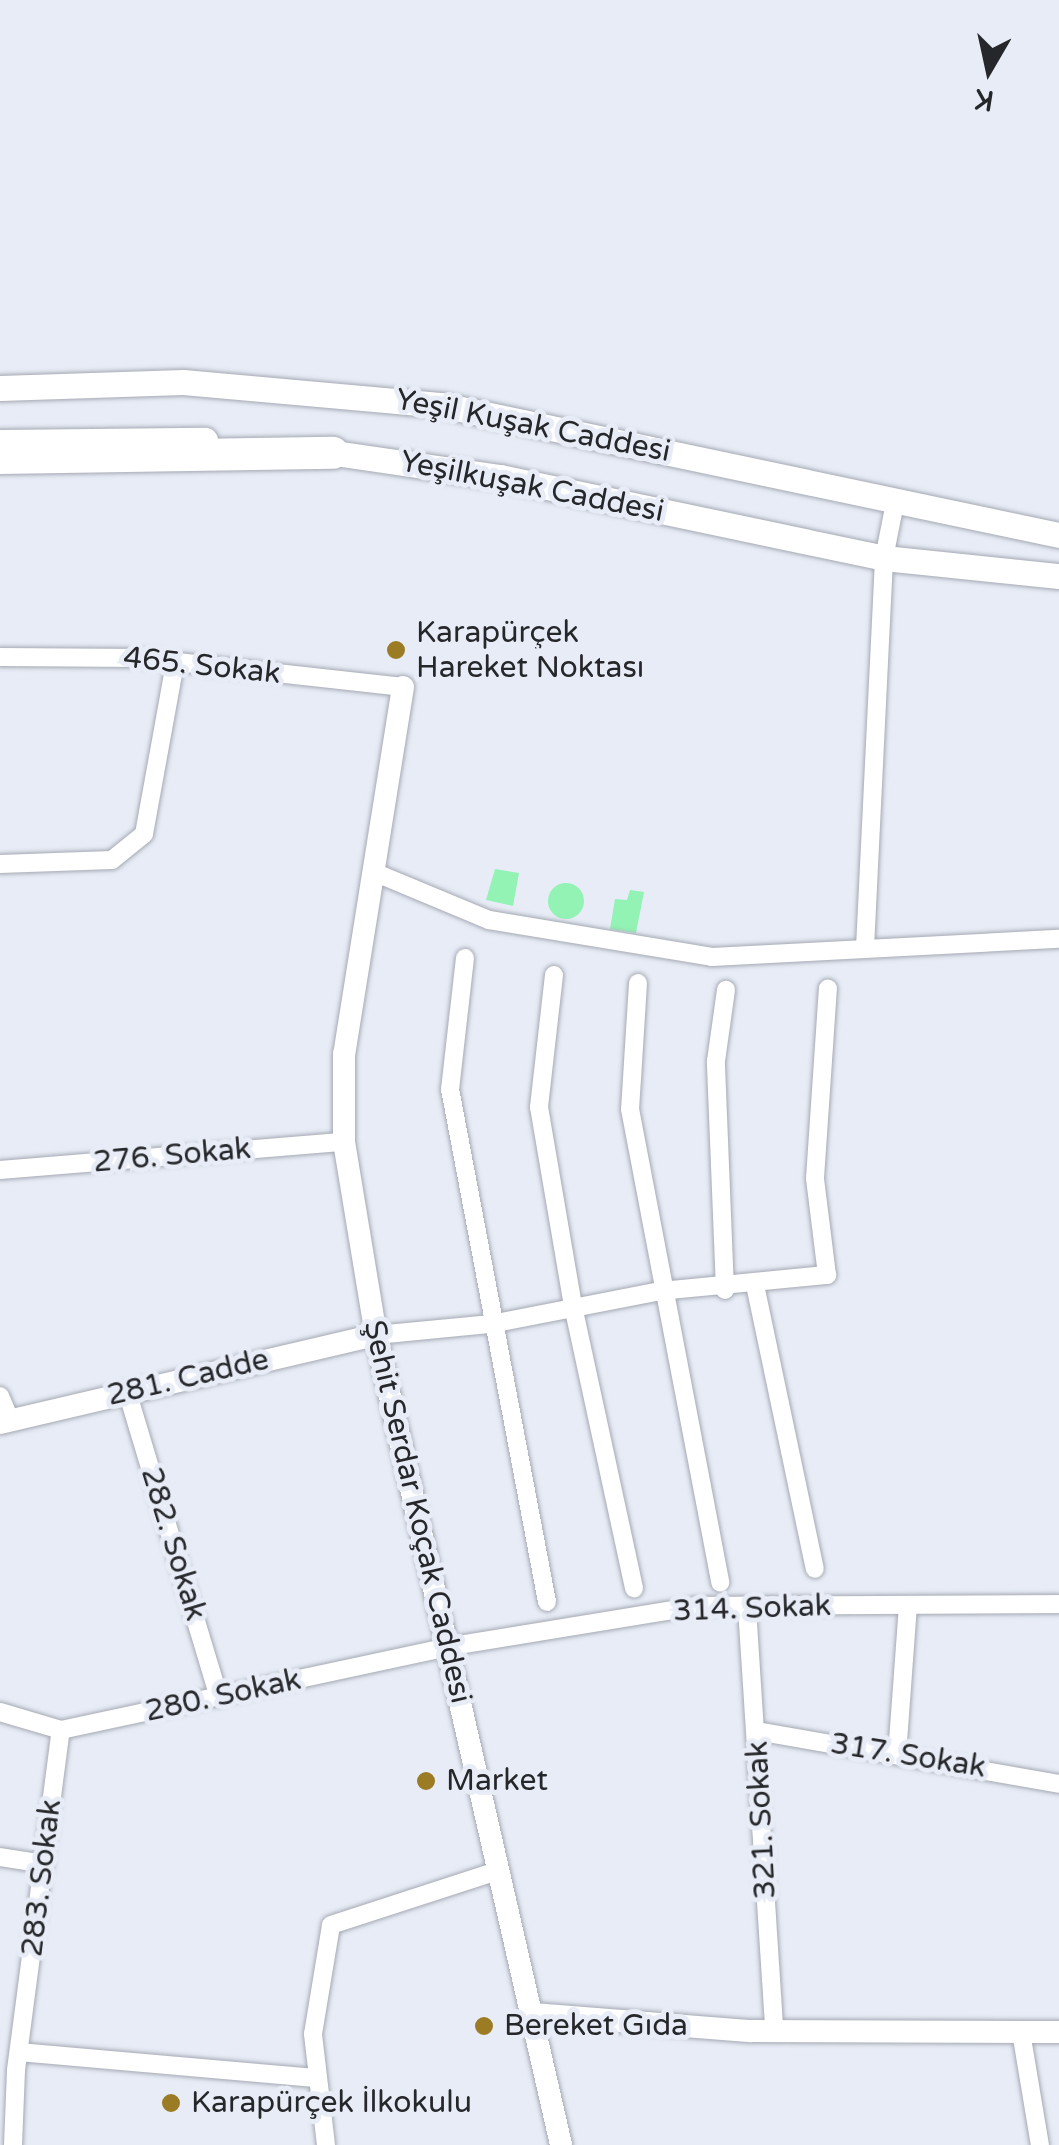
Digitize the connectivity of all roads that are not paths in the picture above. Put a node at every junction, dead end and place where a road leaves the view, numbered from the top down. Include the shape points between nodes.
1 (0, 388) edge
2 (0, 442) edge
3 (333, 452) junction
4 (0, 458) edge
5 (894, 504) junction
6 (1059, 535) edge
7 (884, 558) junction
8 (1059, 576) edge
9 (0, 657) edge
10 (175, 663) junction
11 (403, 687) joint
12 (0, 864) edge
13 (376, 873) junction
14 (1059, 940) edge
15 (865, 948) junction
16 (465, 958) dead end
17 (554, 975) dead end
18 (638, 983) dead end
19 (828, 988) dead end
20 (726, 990) dead end
21 (344, 1142) junction
22 (0, 1170) edge
23 (755, 1285) junction
24 (725, 1290) junction
25 (660, 1292) junction
26 (573, 1306) junction
27 (491, 1324) junction
28 (376, 1335) junction
29 (126, 1390) junction
30 (0, 1396) edge
31 (5, 1421) edge
32 (815, 1570) dead end
33 (720, 1584) dead end
34 (634, 1588) dead end
35 (546, 1602) dead end
36 (1059, 1604) edge
37 (908, 1605) junction
38 (748, 1608) junction
39 (447, 1648) junction
40 (220, 1698) junction
41 (0, 1712) edge
42 (61, 1730) junction
43 (756, 1731) junction
44 (898, 1754) junction
45 (1059, 1784) edge
46 (0, 1857) edge
47 (44, 1864) junction
48 (497, 1871) junction
49 (533, 2014) junction
50 (774, 2032) junction
51 (1020, 2032) junction
52 (1059, 2032) edge
53 (19, 2052) junction
54 (315, 2078) junction
55 (10, 2140) edge
56 (326, 2145) edge
57 (561, 2145) edge
58 (1040, 2145) edge

1 - 5 main road, Yeşil Kuşak Caddesi via 184,382 442,405
2 - 3 main road, Yeşilkuşak Caddesi via 203,440
3 - 4 highway
3 - 7 main road, Yeşilkuşak Caddesi via 550,486
5 - 6 main road, Yeşil Kuşak Caddesi
5 - 7 street
7 - 8 main road, Yeşilkuşak Caddesi
7 - 15 street
9 - 10 street, 465. Sokak
10 - 11 street, 465. Sokak
10 - 12 street via 144,834 112,860
11 - 13 street, Şehit Serdar Koçak Caddesi
13 - 15 street via 489,920 663,951 764,958
13 - 21 street, Şehit Serdar Koçak Caddesi via 344,1054
14 - 15 street
16 - 27 street via 450,1089
17 - 26 street via 539,1107
18 - 25 street via 630,1110
19 - 23 street via 814,1178 827,1275
20 - 24 street via 716,1061
21 - 22 street, 276. Sokak
21 - 28 street, Şehit Serdar Koçak Caddesi
23 - 24 street
23 - 32 street
24 - 25 street
25 - 26 street
25 - 33 street
26 - 27 street
26 - 34 street
27 - 28 street
27 - 35 street
28 - 29 street, 281. Cadde
28 - 39 street, Şehit Serdar Koçak Caddesi
29 - 31 street, 281. Cadde
29 - 40 street, 282. Sokak
30 - 31 street
36 - 37 street, 314. Sokak
37 - 38 street, 314. Sokak
37 - 44 street
38 - 39 street, 314. Sokak via 697,1606
38 - 43 street, 321. Sokak
39 - 40 street, 280. Sokak
39 - 48 street, Şehit Serdar Koçak Caddesi
40 - 42 street, 280. Sokak
41 - 42 street, 280. Sokak
42 - 47 street, 283. Sokak
43 - 44 street, 317. Sokak
43 - 50 street, 321. Sokak
44 - 45 street, 317. Sokak
46 - 47 street
47 - 53 street, 283. Sokak
48 - 49 street, Şehit Serdar Koçak Caddesi
48 - 54 street via 331,1925 313,2034
49 - 50 street
49 - 57 street, Şehit Serdar Koçak Caddesi
50 - 51 street
51 - 52 street
51 - 58 street
53 - 54 street
53 - 55 street, 283. Sokak
54 - 56 street

